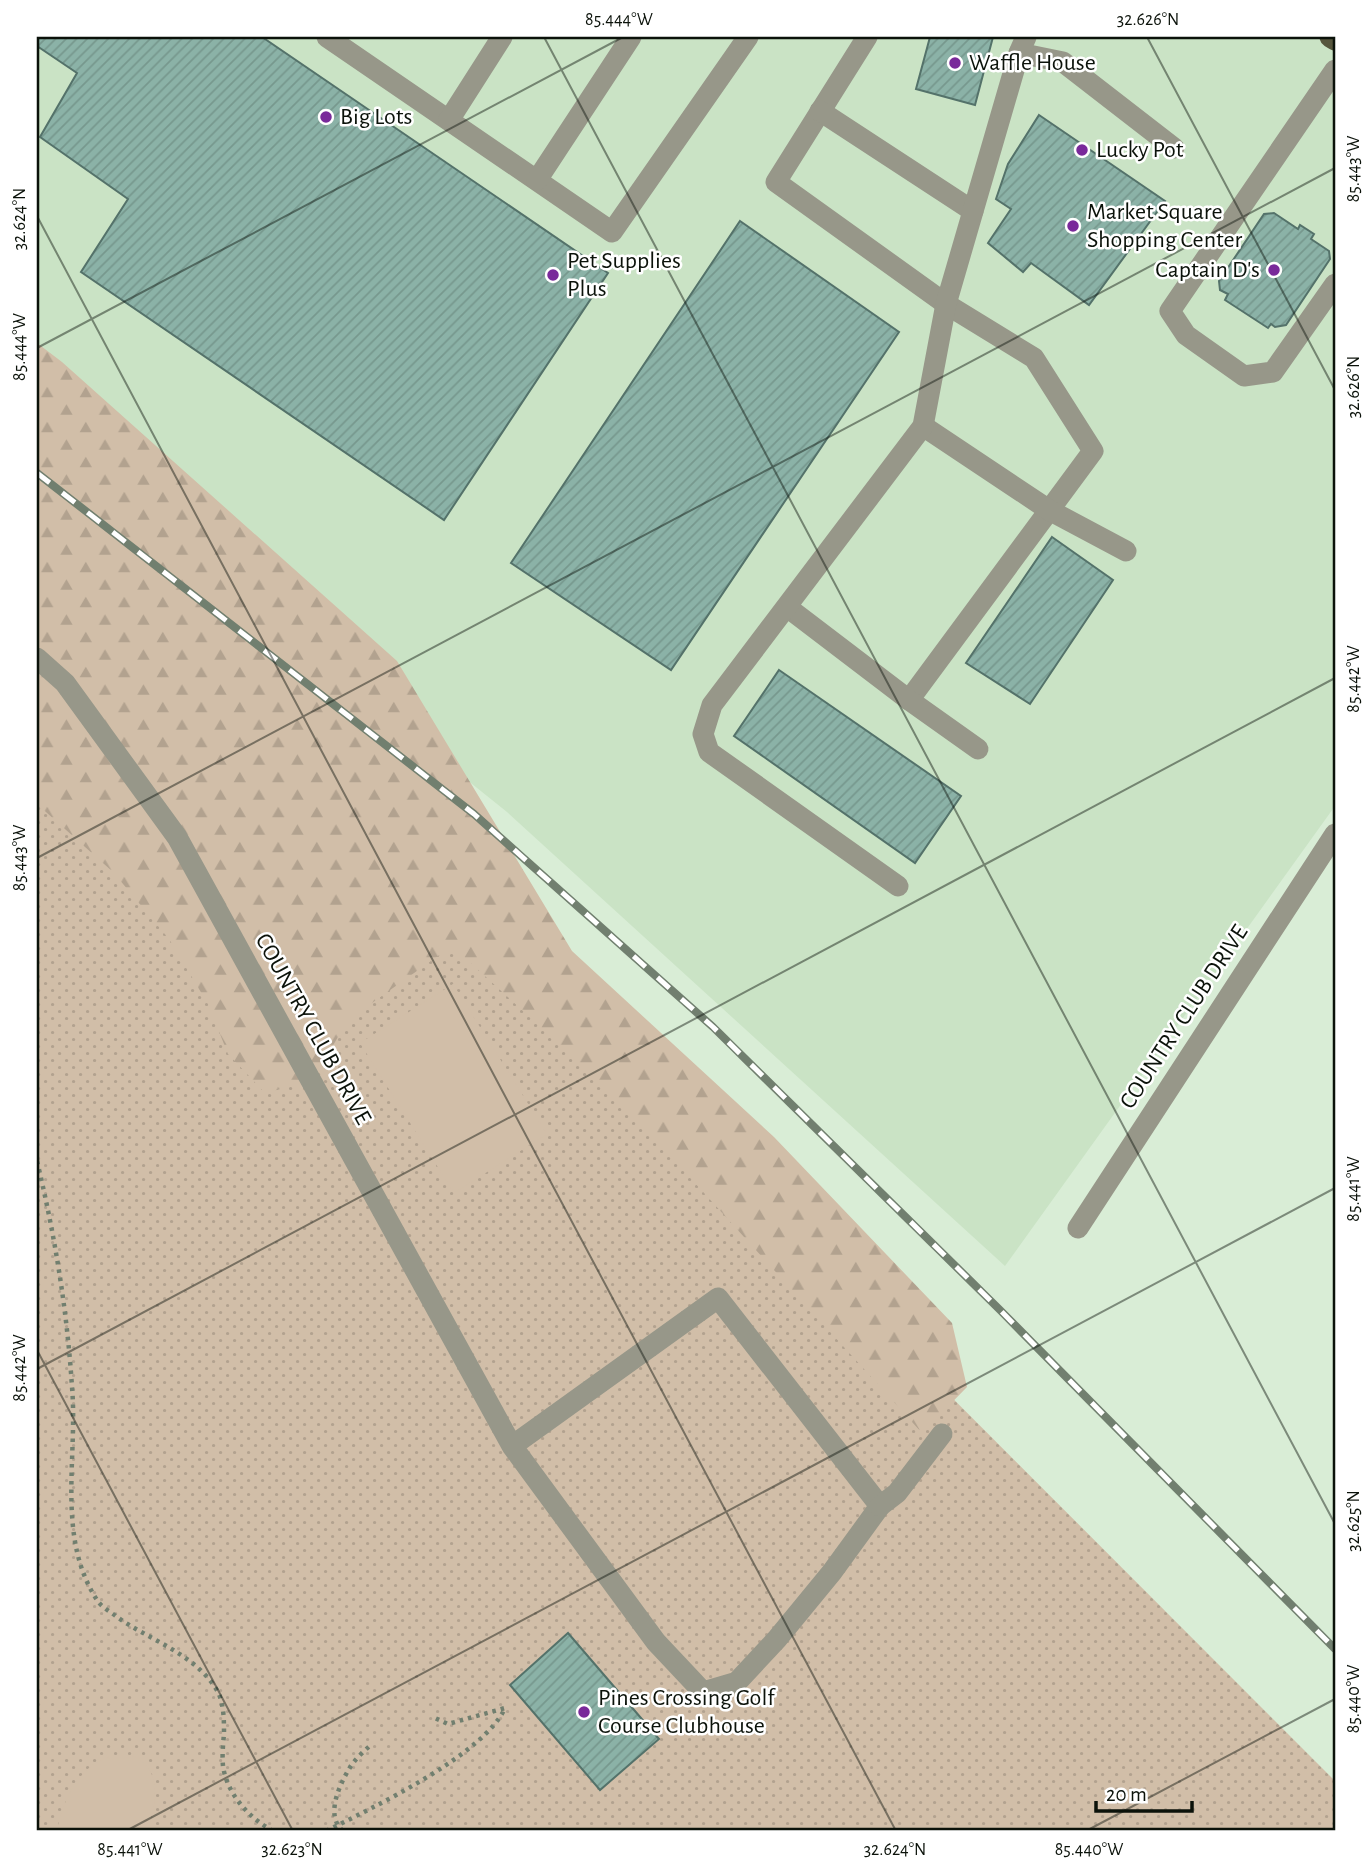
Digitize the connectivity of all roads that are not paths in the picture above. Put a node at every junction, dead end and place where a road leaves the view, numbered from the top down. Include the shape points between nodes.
1 (327, 37) edge
2 (502, 37) edge
3 (631, 37) edge
4 (748, 37) edge
5 (867, 37) edge
6 (1331, 37) edge
7 (1335, 40) edge
8 (357, 45) edge
9 (1022, 45) edge
10 (1335, 70) edge
11 (820, 111) junction
12 (449, 120) junction
13 (1174, 148) dead end
14 (537, 180) junction
15 (973, 211) junction
16 (1335, 284) edge
17 (946, 304) junction
18 (923, 426) junction
19 (1049, 510) junction
20 (1126, 551) dead end
21 (787, 607) junction
22 (37, 658) edge
23 (909, 700) junction
24 (978, 750) dead end
25 (1334, 840) edge
26 (898, 886) dead end
27 (1078, 1228) dead end
28 (942, 1434) dead end
29 (512, 1446) junction
30 (880, 1506) junction

1 - 8 street
2 - 12 street
3 - 14 street
4 - 14 street via 612,232
5 - 11 street
6 - 7 main road
8 - 12 street
9 - 13 street via 1063,62
9 - 15 street
10 - 16 street via 1170,311 1186,335 1244,376 1273,372
11 - 15 street
11 - 17 street via 776,182
12 - 14 street
15 - 17 street
17 - 18 street
17 - 19 street via 1034,358 1093,451
18 - 19 street
18 - 21 street
19 - 20 street
19 - 23 street
21 - 23 street
21 - 26 street via 712,705 703,734 709,752
22 - 29 street, COUNTRY CLUB DRIVE via 65,683 177,837
23 - 24 street
25 - 27 street, COUNTRY CLUB DRIVE
28 - 30 street via 897,1493
29 - 30 street via 718,1298
29 - 30 street, COUNTRY CLUB DRIVE via 656,1642 703,1692 737,1682 832,1572

